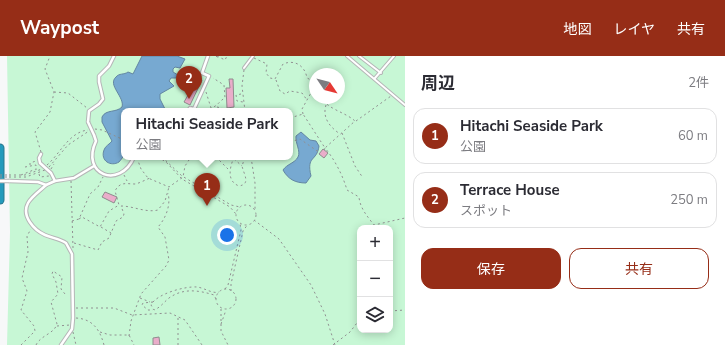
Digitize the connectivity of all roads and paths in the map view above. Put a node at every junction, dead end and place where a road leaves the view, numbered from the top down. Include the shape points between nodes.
1 (50, 56) edge
2 (114, 56) edge
3 (208, 56) edge
4 (227, 56) edge
5 (347, 56) edge
6 (359, 56) edge
7 (394, 56) edge
8 (217, 57) edge
9 (252, 57) edge
10 (244, 68) joint
11 (380, 73) junction
12 (212, 78) dead end
13 (375, 78) junction
14 (275, 79) junction
15 (309, 79) edge
16 (54, 92) junction
17 (206, 92) dead end
18 (242, 94) junction
19 (393, 95) junction
20 (309, 96) edge
21 (307, 100) junction
22 (243, 102) junction
23 (405, 104) edge
24 (326, 105) joint
25 (217, 107) junction
26 (194, 108) edge
27 (211, 108) joint
28 (221, 108) edge
29 (244, 108) edge
30 (90, 110) junction
31 (303, 114) junction
32 (293, 117) edge
33 (356, 122) junction
34 (97, 130) dead end
35 (341, 134) junction
36 (121, 139) edge
37 (293, 141) edge
38 (0, 148) edge
39 (325, 148) junction
40 (324, 150) dead end
41 (320, 153) dead end
42 (41, 154) joint
43 (39, 158) junction
44 (133, 160) edge
45 (139, 160) edge
46 (163, 160) edge
47 (165, 160) edge
48 (189, 160) edge
49 (219, 160) edge
50 (233, 160) edge
51 (236, 160) edge
52 (244, 160) edge
53 (251, 160) edge
54 (30, 166) junction
55 (94, 166) junction
56 (242, 166) junction
57 (26, 167) dead end
58 (45, 168) junction
59 (229, 168) junction
60 (36, 169) junction
61 (40, 170) junction
62 (104, 174) junction
63 (124, 174) dead end
64 (21, 175) junction
65 (0, 176) edge
66 (9, 176) junction
67 (183, 177) junction
68 (150, 178) junction
69 (362, 178) dead end
70 (71, 179) junction
71 (182, 179) junction
72 (0, 181) edge
73 (55, 181) junction
74 (127, 182) junction
75 (46, 185) junction
76 (169, 187) junction
77 (168, 193) junction
78 (0, 200) edge
79 (255, 202) junction
80 (119, 205) junction
81 (121, 206) junction
82 (250, 206) junction
83 (240, 207) junction
84 (254, 211) junction
85 (236, 214) junction
86 (405, 218) edge
87 (79, 219) junction
88 (254, 220) junction
89 (71, 221) junction
90 (240, 223) junction
91 (248, 224) junction
92 (100, 226) junction
93 (33, 227) junction
94 (111, 233) junction
95 (72, 240) junction
96 (66, 243) junction
97 (74, 243) junction
98 (72, 254) junction
99 (61, 287) junction
100 (57, 288) junction
101 (181, 289) junction
102 (225, 290) junction
103 (231, 291) junction
104 (181, 292) junction
105 (219, 292) junction
106 (65, 294) dead end
107 (139, 298) junction
108 (216, 298) junction
109 (154, 301) junction
110 (150, 302) junction
111 (74, 308) junction
112 (144, 308) junction
113 (221, 308) junction
114 (226, 309) junction
115 (154, 310) junction
116 (405, 310) edge
117 (393, 311) edge
118 (143, 314) junction
119 (134, 315) junction
120 (178, 316) junction
121 (73, 318) junction
122 (357, 323) edge
123 (72, 324) junction
124 (221, 324) junction
125 (56, 326) junction
126 (72, 330) junction
127 (100, 332) junction
128 (130, 336) junction
129 (21, 345) edge
130 (36, 345) edge
131 (61, 345) edge
132 (76, 345) edge
133 (104, 345) edge
134 (134, 345) edge
135 (178, 345) edge
136 (202, 345) edge
137 (228, 345) edge
138 (334, 345) edge

1 - 16 path via 45,69
2 - 30 street via 98,79 102,101
3 - 26 street via 202,73 209,76
4 - 8 path via 226,60
5 - 13 lane
6 - 11 lane
7 - 11 lane
9 - 10 lane
9 - 14 path via 267,64 267,75
10 - 18 path
11 - 13 lane
12 - 25 path via 224,85 225,98
13 - 19 lane
14 - 15 path via 283,64 292,62 301,66
14 - 21 path via 280,91 285,94 290,91 302,93
16 - 30 path via 68,93
16 - 42 path via 50,112 35,132
17 - 27 path
18 - 22 path
18 - 22 path via 236,95 237,101
19 - 23 lane
19 - 33 path
20 - 21 path
21 - 31 path via 302,108
22 - 29 path
24 - 33 path via 345,113
24 - 35 path via 324,112 330,127
25 - 27 path
25 - 28 path
30 - 55 street, bridge via 87,117 96,141 91,154
31 - 32 path
31 - 39 path
33 - 35 path
34 - 36 path
35 - 39 path
35 - 69 path via 348,144 354,166
37 - 41 path via 300,139
38 - 78 highway
39 - 40 path
39 - 86 path via 347,190 359,197 365,214 374,225
42 - 43 street
43 - 54 path via 30,163
43 - 58 street via 40,164
44 - 62 street via 129,168 121,174
45 - 68 path via 144,174
46 - 71 path
47 - 67 path
48 - 67 path
49 - 59 path
50 - 59 path
51 - 56 path
52 - 56 path
53 - 79 path
54 - 57 path
54 - 60 path via 36,165
55 - 62 street
55 - 70 street
56 - 59 path via 247,177 245,184 241,186 236,186 231,180
58 - 58 path via 74,137 89,130 68,145
58 - 61 path
58 - 66 path via 26,177
58 - 73 street
60 - 61 path
60 - 64 path
61 - 64 path
62 - 87 path via 98,187 90,194
63 - 74 path
64 - 66 path
65 - 66 path, bridge
67 - 71 path
67 - 83 path via 231,205
68 - 74 path via 137,184
68 - 76 path
70 - 73 street
70 - 89 path
71 - 76 path
71 - 85 path via 230,207
72 - 75 street, bridge via 38,182
73 - 75 street
74 - 80 path via 115,190
75 - 93 street via 32,198 26,208
76 - 77 path
77 - 81 path via 162,206 154,211
77 - 107 path via 170,201 158,227 165,237 168,260
79 - 82 path
79 - 84 path
80 - 81 path
80 - 92 path via 108,211
81 - 94 path via 124,214 116,221
82 - 83 path
82 - 84 path
83 - 85 path
84 - 88 path
85 - 90 path
87 - 89 path
87 - 92 path via 82,217
88 - 91 path
88 - 138 path via 279,239 311,285 325,314
89 - 95 path
90 - 91 path
90 - 102 path via 241,230
91 - 103 path via 243,231
92 - 94 path
93 - 96 street via 46,236
93 - 129 path via 27,236 28,252 22,278 26,291 21,310 36,331
94 - 97 path via 98,250
95 - 96 path
95 - 97 path
96 - 98 street
97 - 98 path
98 - 111 street
99 - 100 path
99 - 100 path via 62,277 53,271
99 - 106 path
100 - 125 path via 58,294 51,302
101 - 104 path
101 - 105 path via 197,287
101 - 109 path
102 - 103 path
102 - 105 path
103 - 114 path via 235,296 235,303
104 - 108 path via 200,290
104 - 115 path
105 - 108 path
107 - 110 path
107 - 119 path
108 - 113 path via 217,305
109 - 110 path
109 - 115 path via 151,306
110 - 112 path via 142,304
111 - 119 path via 114,308
111 - 121 street
112 - 115 path
112 - 118 path
113 - 114 path
113 - 124 path
114 - 124 path
116 - 117 path
118 - 119 path
118 - 120 path via 170,313
119 - 128 path
120 - 135 path
120 - 136 path via 188,323
121 - 123 street
121 - 127 path via 90,321
122 - 138 path
123 - 125 path
123 - 126 street
124 - 137 path via 223,337
125 - 130 path via 41,337
126 - 131 street
126 - 132 path
127 - 128 path
127 - 133 path
128 - 134 path

